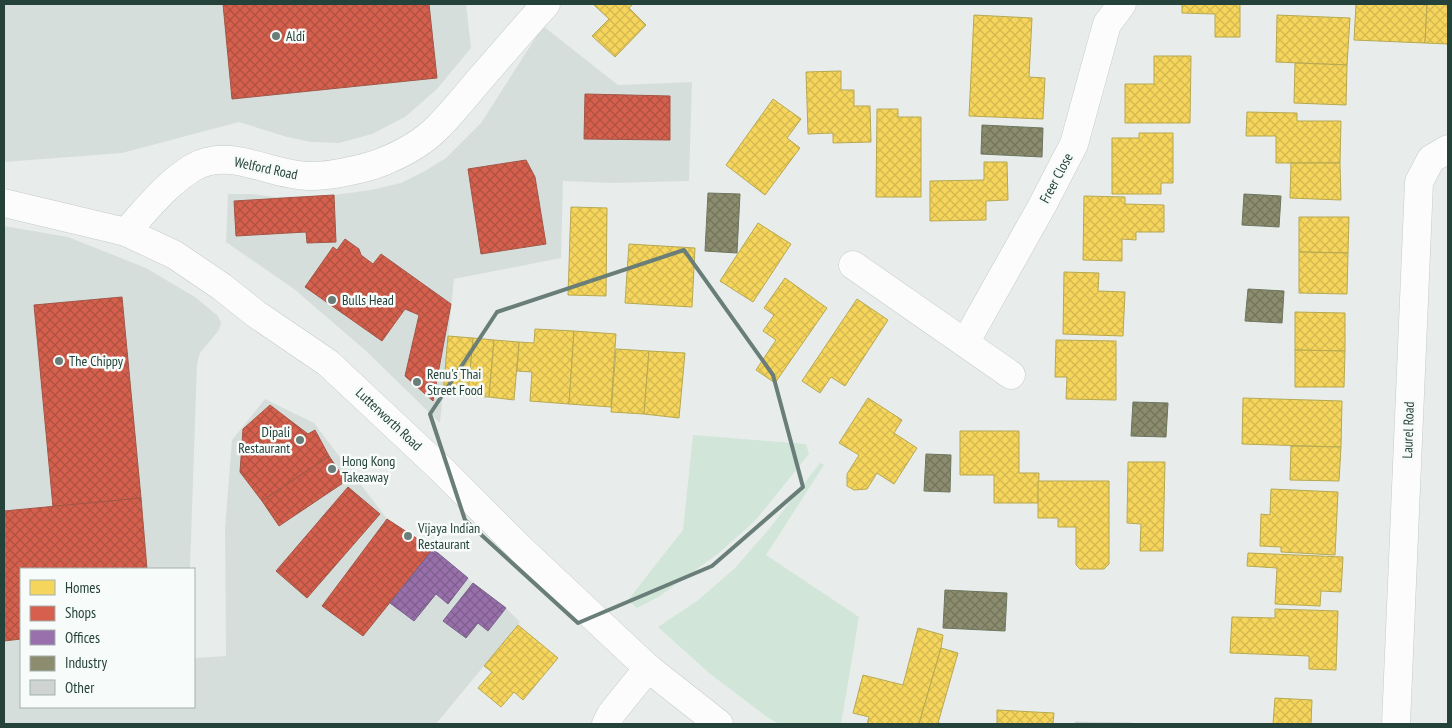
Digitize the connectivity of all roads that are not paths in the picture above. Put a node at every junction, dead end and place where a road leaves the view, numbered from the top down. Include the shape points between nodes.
1 (546, 4) edge
2 (1122, 4) edge
3 (1448, 149) edge
4 (4, 203) edge
5 (126, 232) junction
6 (852, 265) dead end
7 (965, 343) junction
8 (1012, 375) dead end
9 (648, 668) junction
10 (606, 724) edge
11 (719, 724) edge
12 (1396, 724) edge

1 - 5 street, Welford Road via 438,128 412,148 380,163 308,176 273,171 240,160 214,160 178,178
2 - 7 street, Freer Close via 1107,24 1074,144
3 - 12 street, Laurel Road via 1431,159 1419,182
4 - 5 street, Lutterworth Road
5 - 9 street, Lutterworth Road via 175,255 328,363
6 - 7 street
7 - 8 street
9 - 10 street
9 - 11 street, Lutterworth Road

